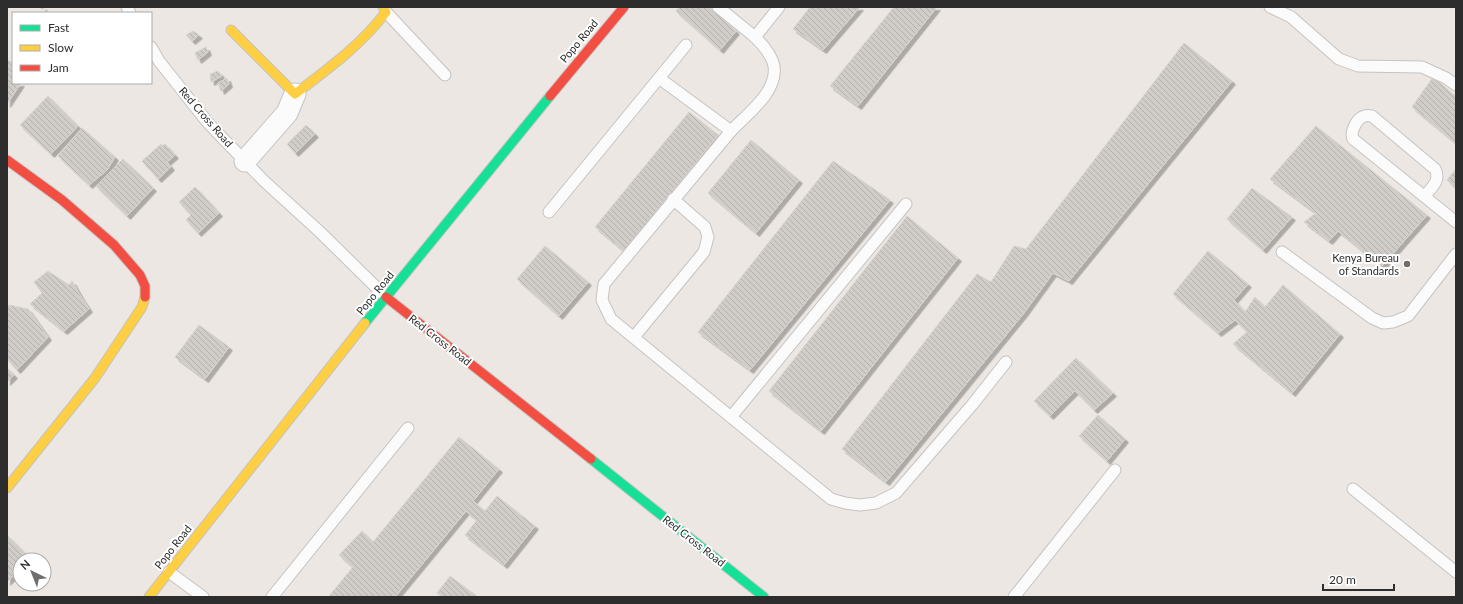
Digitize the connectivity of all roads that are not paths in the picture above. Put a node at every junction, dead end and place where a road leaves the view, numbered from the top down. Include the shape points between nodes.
1 (624, 7) edge
2 (718, 7) edge
3 (779, 7) edge
4 (1270, 7) edge
5 (385, 9) edge
6 (231, 30) dead end
7 (756, 37) junction
8 (686, 46) dead end
9 (152, 49) edge
10 (445, 75) dead end
11 (659, 78) junction
12 (1456, 85) edge
13 (295, 94) junction
14 (731, 131) junction
15 (7, 160) edge
16 (245, 161) junction
17 (1425, 196) junction
18 (673, 199) junction
19 (906, 204) dead end
20 (549, 212) dead end
21 (1456, 222) edge
22 (1282, 252) dead end
23 (1456, 254) edge
24 (386, 297) junction
25 (634, 337) junction
26 (1006, 362) dead end
27 (731, 417) junction
28 (408, 428) dead end
29 (1115, 470) dead end
30 (7, 488) edge
31 (1353, 489) dead end
32 (169, 572) junction
33 (1456, 572) edge
34 (149, 597) edge
35 (203, 597) edge
36 (272, 597) edge
37 (764, 597) edge
38 (1014, 597) edge

1 - 24 street, Popo Road
2 - 7 lane
3 - 7 lane
4 - 12 lane via 1291,17 1339,59 1358,66 1422,67
5 - 10 lane
5 - 13 street via 378,24 339,61
6 - 13 street
7 - 14 lane via 774,66 772,85 764,98
8 - 11 lane
9 - 16 lane, Red Cross Road via 208,123
11 - 14 lane
11 - 20 lane
13 - 16 street via 287,113
14 - 18 lane
15 - 30 street via 35,178 99,231 133,266 145,286 146,294 142,307 95,378
16 - 24 lane, Red Cross Road
17 - 17 lane via 1437,180 1435,169 1372,116 1366,115 1361,118 1352,130 1353,139
17 - 21 lane
18 - 25 lane via 604,284 602,300 611,319
18 - 25 lane via 705,227 708,237 704,252
19 - 27 lane
22 - 23 lane via 1372,318 1383,323 1408,316
24 - 32 street, Popo Road
24 - 37 street, Red Cross Road
25 - 27 lane
26 - 27 lane via 896,493 876,503 845,503 831,499
28 - 36 lane
29 - 38 lane
31 - 33 lane
32 - 34 street, Popo Road
32 - 35 lane

